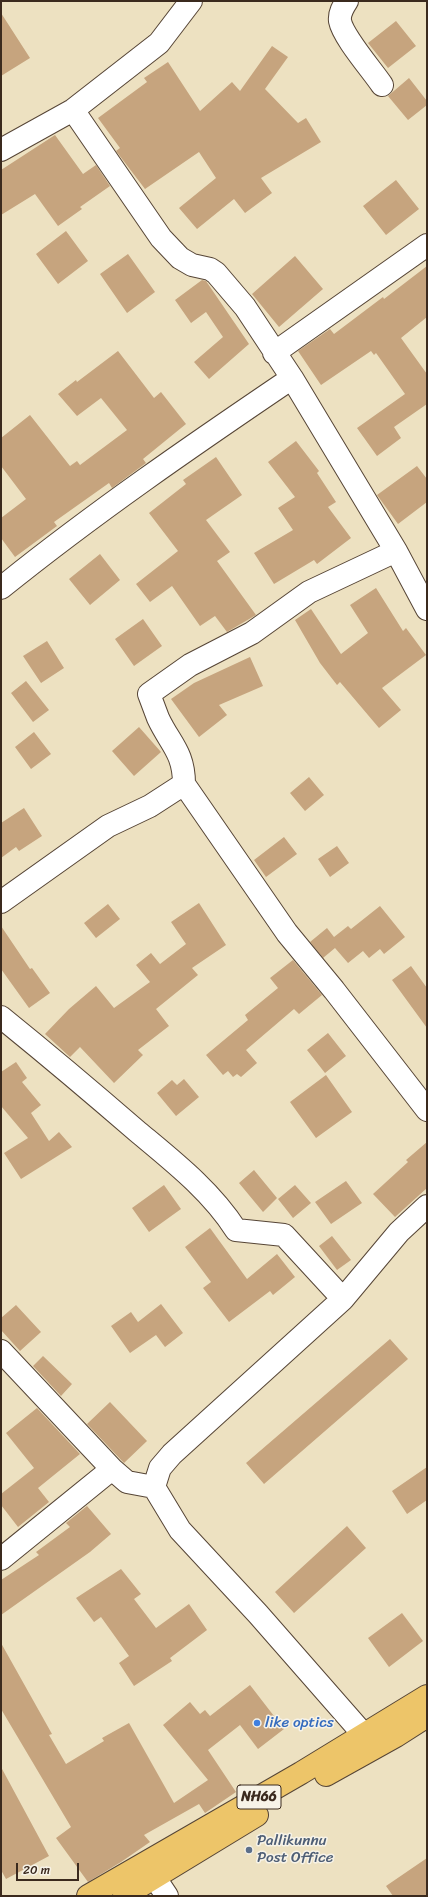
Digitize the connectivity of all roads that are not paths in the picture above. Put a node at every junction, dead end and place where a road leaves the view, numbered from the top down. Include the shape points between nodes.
1 (190, 1) edge
2 (347, 1) edge
3 (382, 85) dead end
4 (73, 110) junction
5 (1, 150) edge
6 (427, 245) edge
7 (274, 353) junction
8 (292, 378) junction
9 (396, 551) junction
10 (1, 588) edge
11 (427, 609) edge
12 (184, 784) junction
13 (1, 902) edge
14 (1, 1017) edge
15 (427, 1110) edge
16 (427, 1206) edge
17 (343, 1299) junction
18 (1, 1351) edge
19 (112, 1469) junction
20 (154, 1487) junction
21 (1, 1559) edge
22 (427, 1696) edge
23 (427, 1716) edge
24 (364, 1735) junction
25 (150, 1870) junction
26 (88, 1896) edge
27 (124, 1896) edge
28 (167, 1896) edge

1 - 4 street via 159,43
2 - 3 street via 341,10 340,21 344,32
4 - 5 street
4 - 7 street via 161,238 180,258 216,273 245,307
6 - 7 street
7 - 8 street
8 - 9 street
8 - 10 street via 191,446 49,549
9 - 11 street
9 - 12 street via 309,592 252,633 190,665 150,694 184,768
12 - 13 street via 150,806 108,826
12 - 15 street via 288,933
14 - 17 street via 193,1179 226,1215 236,1230 284,1235
16 - 17 street via 399,1232
17 - 20 street via 190,1436 160,1468
18 - 19 street
19 - 20 street via 127,1482
19 - 21 street
20 - 24 street via 180,1530
22 - 24 highway, NH66
23 - 25 highway, NH66 via 275,1804
24 - 25 highway, NH66
25 - 26 highway, NH66
25 - 27 highway, NH66
25 - 28 street

